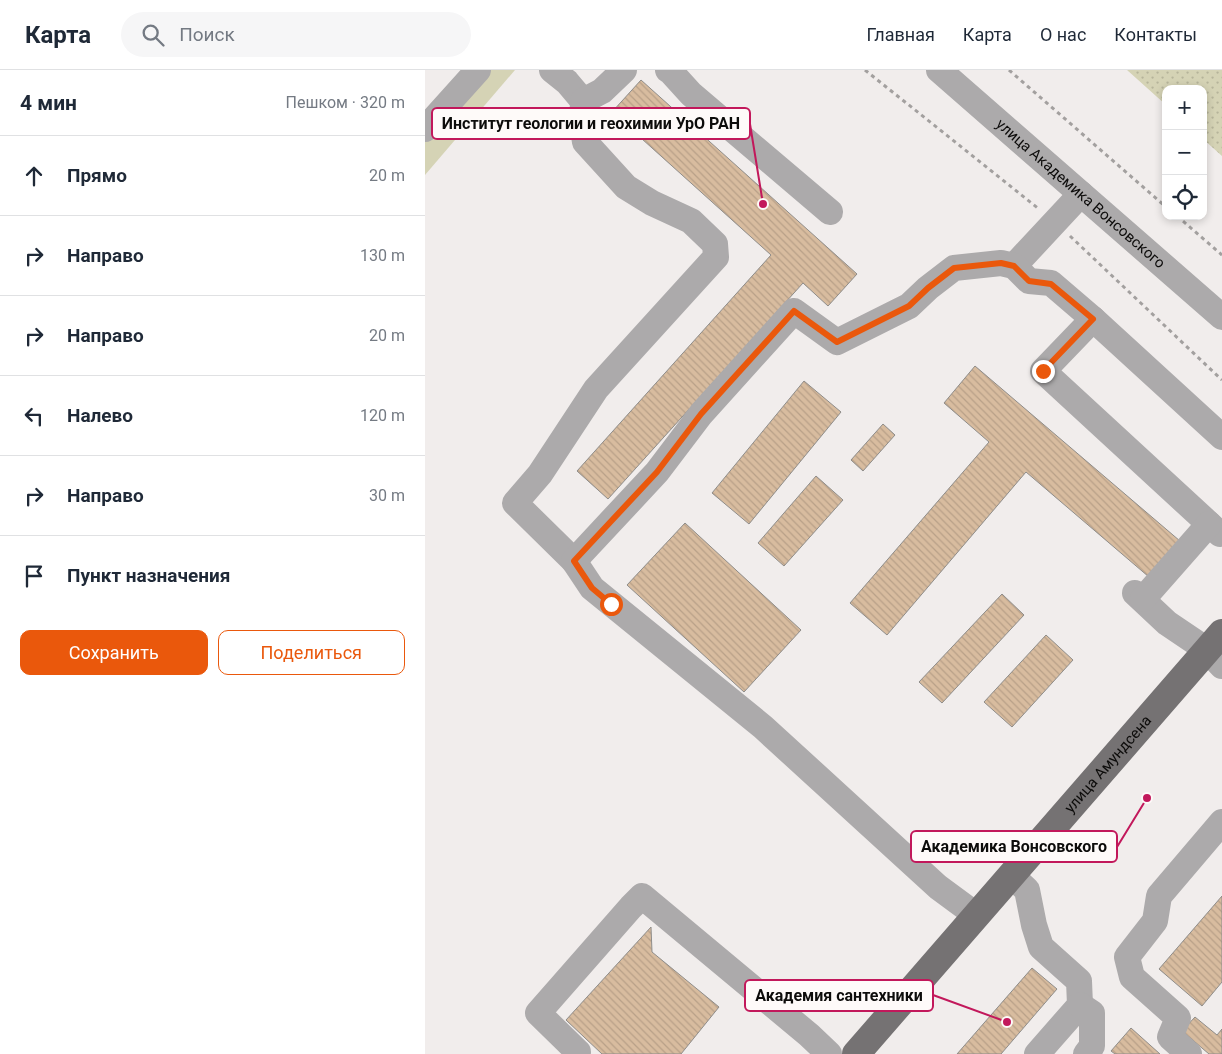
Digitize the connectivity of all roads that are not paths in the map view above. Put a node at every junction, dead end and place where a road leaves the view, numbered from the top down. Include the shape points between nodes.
1 (478, 70) edge
2 (552, 70) edge
3 (624, 70) edge
4 (668, 70) edge
5 (939, 70) edge
6 (583, 101) junction
7 (428, 119) edge
8 (1081, 194) junction
9 (830, 212) dead end
10 (1014, 266) junction
11 (1222, 317) edge
12 (1093, 319) junction
13 (1222, 438) edge
14 (1216, 528) edge
15 (574, 561) junction
16 (1217, 650) edge
17 (1222, 822) edge
18 (1011, 875) junction
19 (976, 915) junction
20 (1080, 1005) junction
21 (578, 1054) edge
22 (829, 1054) edge
23 (856, 1054) edge
24 (1037, 1054) edge
25 (1086, 1054) edge
26 (1189, 1054) edge

1 - 7 street
2 - 6 street
3 - 6 street via 602,91
4 - 9 street via 691,94
5 - 8 street, улица Академика Вонсовского
6 - 15 street via 585,142 626,187 691,221 715,244 716,257 596,389 540,474 515,503
8 - 10 street
8 - 11 street, улица Академика Вонсовского
10 - 12 street via 1029,281 1051,284
10 - 15 street via 1001,263 954,268 909,306 837,342 794,311 701,414 657,472
12 - 13 street
12 - 14 street via 1043,371
14 - 16 street via 1139,596 1167,623
15 - 19 street via 592,588 763,726 938,887
16 - 18 main road, улица Амундсена
17 - 26 street via 1159,896 1155,922 1127,957 1132,977 1178,1018 1170,1037
18 - 19 main road, улица Амундсена
18 - 20 street via 1027,890 1041,947 1079,981
19 - 23 main road, улица Амундсена
20 - 24 street
20 - 25 street via 1092,1013 1092,1046
21 - 22 street via 538,1012 642,896

